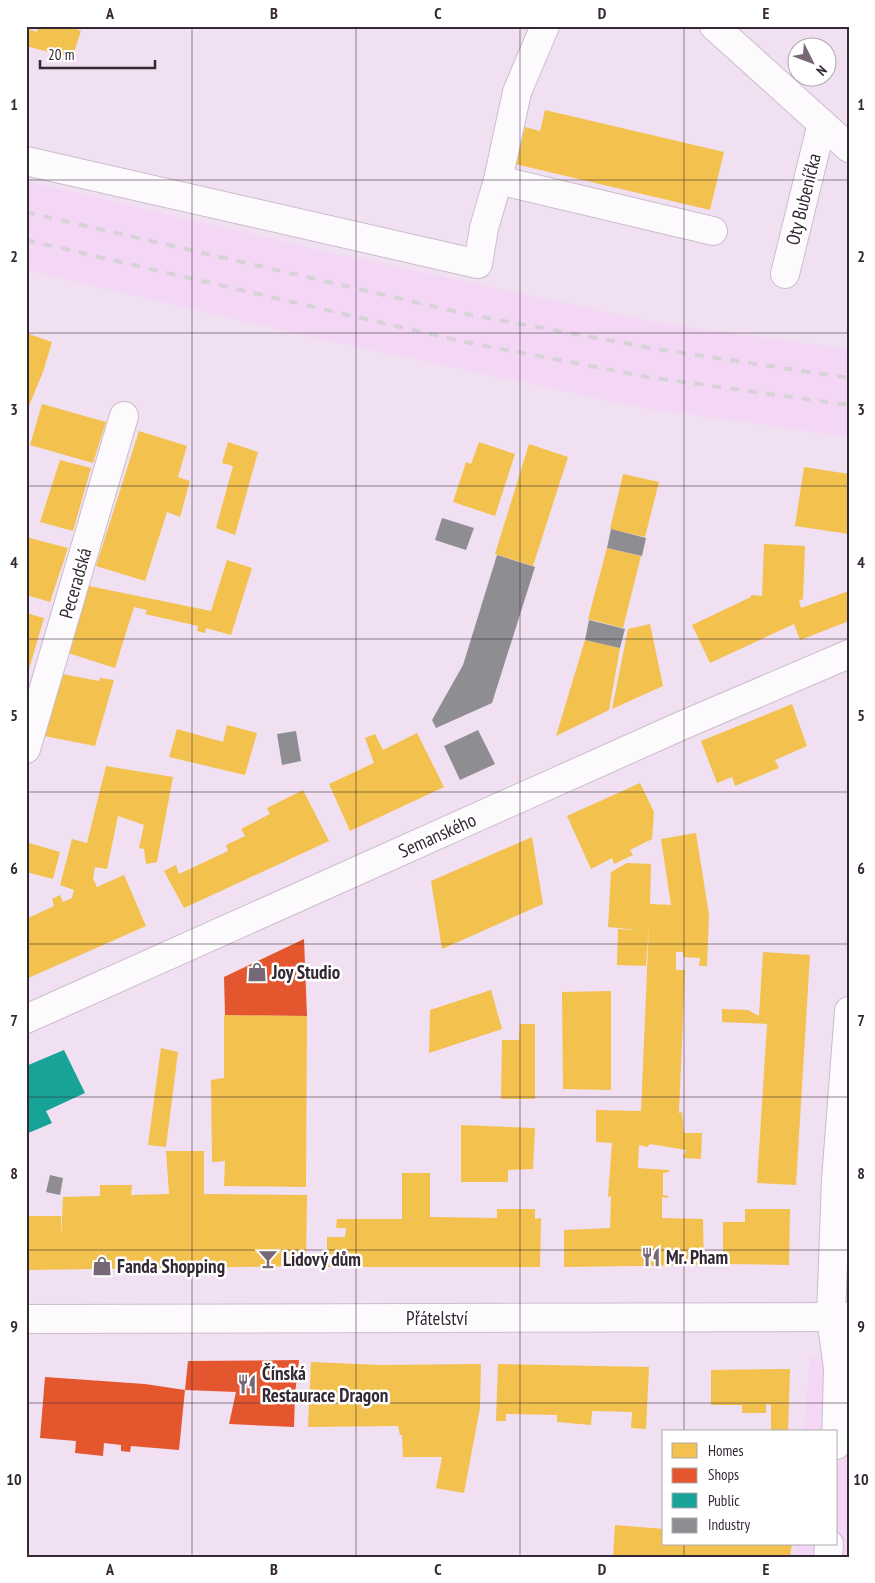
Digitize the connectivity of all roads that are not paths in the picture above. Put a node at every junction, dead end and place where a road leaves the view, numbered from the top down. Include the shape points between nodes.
1 (545, 26) edge
2 (714, 26) edge
3 (822, 124) junction
4 (849, 148) edge
5 (26, 162) edge
6 (498, 180) junction
7 (713, 232) dead end
8 (785, 274) dead end
9 (124, 416) dead end
10 (849, 654) edge
11 (26, 749) edge
12 (849, 1011) edge
13 (26, 1019) edge
14 (840, 1317) edge
15 (26, 1319) edge
16 (836, 1430) edge

1 - 6 street via 518,92
2 - 3 street, Oty Bubeníčka
3 - 4 street, Oty Bubeníčka
3 - 8 street, Oty Bubeníčka
5 - 6 street via 478,264 484,228
6 - 7 street
9 - 11 street, Peceradská
10 - 13 street, Semanského
12 - 14 street via 836,1180
14 - 15 street, Přátelství
14 - 16 street

